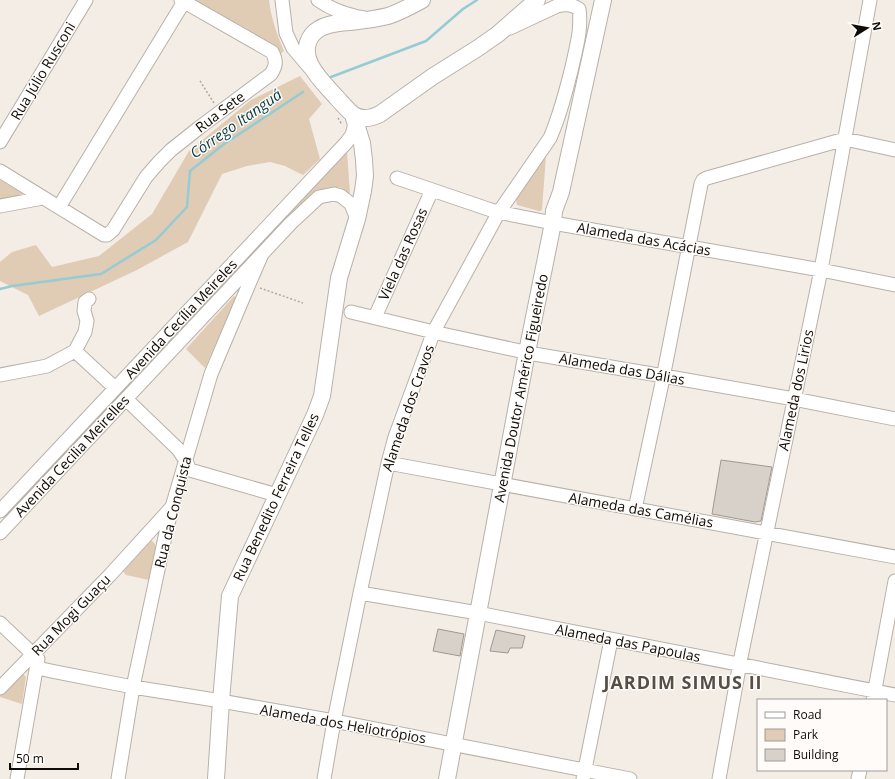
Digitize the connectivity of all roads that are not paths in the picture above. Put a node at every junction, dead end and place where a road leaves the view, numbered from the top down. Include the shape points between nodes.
1 (86, 0) edge
2 (282, 0) edge
3 (318, 0) edge
4 (422, 0) edge
5 (537, 0) edge
6 (594, 0) edge
7 (603, 0) edge
8 (870, 0) edge
9 (184, 1) edge
10 (372, 19) junction
11 (498, 34) junction
12 (320, 79) junction
13 (354, 119) junction
14 (845, 139) junction
15 (0, 142) edge
16 (895, 150) edge
17 (0, 171) edge
18 (397, 178) dead end
19 (432, 190) junction
20 (43, 198) junction
21 (0, 206) edge
22 (59, 207) junction
23 (499, 212) junction
24 (281, 213) junction
25 (553, 217) junction
26 (357, 219) junction
27 (291, 223) junction
28 (689, 246) junction
29 (262, 254) junction
30 (821, 270) junction
31 (895, 285) edge
32 (89, 299) dead end
33 (351, 312) dead end
34 (375, 317) junction
35 (434, 331) junction
36 (75, 351) junction
37 (527, 352) junction
38 (0, 375) edge
39 (664, 376) junction
40 (115, 388) junction
41 (126, 399) junction
42 (794, 399) junction
43 (895, 419) edge
44 (186, 461) junction
45 (388, 463) junction
46 (502, 484) junction
47 (277, 495) junction
48 (172, 507) junction
49 (635, 509) junction
50 (0, 511) edge
51 (0, 532) edge
52 (766, 533) junction
53 (165, 537) junction
54 (142, 540) junction
55 (895, 557) edge
56 (895, 581) edge
57 (360, 593) junction
58 (478, 613) junction
59 (0, 623) edge
60 (611, 640) junction
61 (35, 659) junction
62 (739, 664) junction
63 (134, 687) junction
64 (0, 688) edge
65 (895, 695) edge
66 (874, 696) edge
67 (221, 701) junction
68 (334, 721) junction
69 (454, 744) junction
70 (584, 775) edge
71 (17, 779) edge
72 (118, 779) edge
73 (216, 779) edge
74 (324, 779) edge
75 (447, 779) edge
76 (630, 779) edge
77 (719, 779) edge

1 - 15 street, Rua Júlio Rusconi
2 - 12 street via 286,33 293,48
3 - 10 street via 343,13
4 - 10 main road via 391,15
5 - 11 main road
6 - 25 main road via 574,97 559,144
7 - 25 main road, Avenida Doutor Américo Figueiredo via 561,192
8 - 14 street, Alameda dos Lirios
9 - 22 street
9 - 22 street, Rua Sete via 272,52 276,62 271,74 171,150 146,177 107,235
10 - 12 main road via 332,24 312,35 308,59
11 - 13 main road via 380,114
11 - 23 street, Alameda dos Cravos via 557,6 565,4 578,9 578,42 560,114 550,138
12 - 13 main road
13 - 24 street, Avenida Cecília Meireles via 354,130 350,139
13 - 26 main road, Rua Benedito Ferreira Telles via 362,143 365,176
14 - 16 street
14 - 28 street via 703,180
14 - 30 street, Alameda dos Lirios
17 - 20 street
18 - 19 street, Alameda das Acácias
19 - 23 street, Alameda das Acácias
19 - 34 street, Viela das Rosas
20 - 21 street
20 - 22 street
23 - 25 street, Alameda das Acácias
23 - 35 street, Alameda dos Cravos
24 - 27 street
24 - 40 street, Avenida Cecília Meireles
25 - 28 street, Alameda das Acácias
25 - 37 main road, Avenida Doutor Américo Figueiredo
26 - 27 street, Avenida Cecilia Meirelles via 351,204 334,194 319,197
26 - 47 main road, Rua Benedito Ferreira Telles via 339,278 322,396
27 - 29 street, Avenida Cecilia Meirelles
28 - 30 street, Alameda das Acácias
28 - 39 street
29 - 41 street, Avenida Cecilia Meirelles
29 - 44 street, Rua da Conquista via 212,374
30 - 31 street, Alameda das Acácias
30 - 42 street, Alameda dos Lirios
32 - 36 street via 84,302 87,321 85,332
33 - 34 street, Alameda das Dálias
34 - 35 street, Alameda das Dálias
35 - 37 street, Alameda das Dálias
35 - 45 street, Alameda dos Cravos
36 - 38 street via 47,366
36 - 40 street
37 - 39 street, Alameda das Dálias
37 - 46 main road, Avenida Doutor Américo Figueiredo
39 - 42 street, Alameda das Dálias
39 - 49 street
40 - 50 street, Avenida Cecília Meireles
41 - 44 street via 178,449
41 - 51 street, Avenida Cecilia Meirelles
42 - 43 street, Alameda das Dálias
42 - 52 street, Alameda dos Lirios
44 - 47 street via 190,470
44 - 48 street, Rua da Conquista
45 - 46 street, Alameda das Camélias
45 - 57 street, Alameda dos Cravos
46 - 49 street, Alameda das Camélias
46 - 58 main road, Avenida Doutor Américo Figueiredo
47 - 67 main road, Rua Benedito Ferreira Telles via 230,596
48 - 53 street, Rua da Conquista
48 - 54 street, Rua Mogi Guaçu
49 - 52 street, Alameda das Camélias
52 - 55 street, Alameda das Camélias
52 - 62 street, Alameda dos Lirios
53 - 54 street via 154,535
53 - 63 street, Rua da Conquista
54 - 61 street, Rua Mogi Guaçu
56 - 66 street
57 - 58 street, Alameda das Papoulas
57 - 68 street, Alameda dos Cravos
58 - 60 street, Alameda das Papoulas
58 - 69 main road, Avenida Doutor Américo Figueiredo
59 - 61 street, Alameda dos Heliotrópios
60 - 62 street, Alameda das Papoulas
60 - 70 street
61 - 63 street, Alameda dos Heliotrópios via 56,672
61 - 64 street, Rua Mogi Guaçu
61 - 71 street
62 - 66 street, Alameda das Papoulas
62 - 77 street, Alameda dos Lirios
63 - 67 street, Alameda dos Heliotrópios
63 - 72 street, Rua da Conquista
65 - 66 street, Alameda das Papoulas
67 - 68 street, Alameda dos Heliotrópios
67 - 73 main road, Rua Benedito Ferreira Telles
68 - 69 street, Alameda dos Heliotrópios
68 - 74 street, Alameda dos Cravos
69 - 70 street, Alameda dos Heliotrópios
69 - 75 main road, Avenida Doutor Américo Figueiredo
70 - 76 street, Alameda dos Heliotrópios

